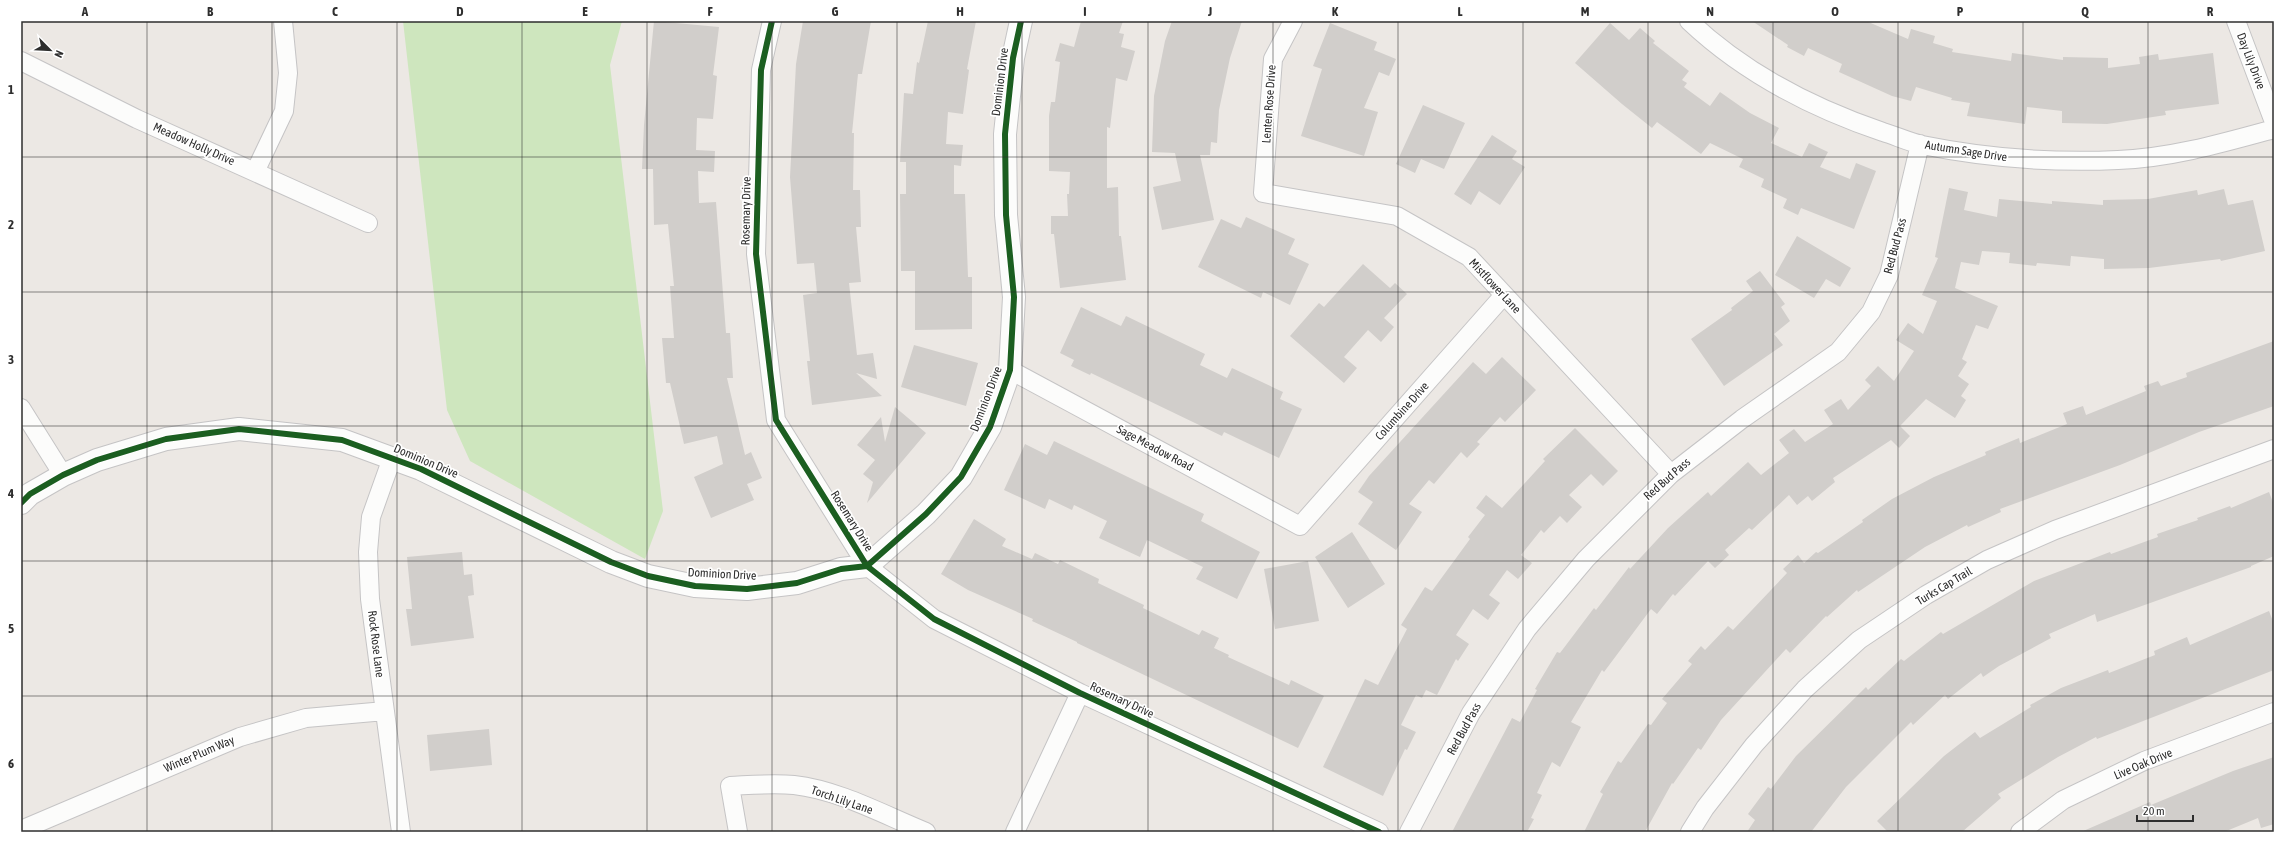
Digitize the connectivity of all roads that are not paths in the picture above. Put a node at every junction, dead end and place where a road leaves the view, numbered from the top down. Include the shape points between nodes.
1 (283, 21) edge
2 (772, 21) edge
3 (1021, 21) edge
4 (1294, 21) edge
5 (1689, 21) edge
6 (2236, 21) edge
7 (21, 61) edge
8 (2274, 122) edge
9 (2274, 129) edge
10 (1920, 144) junction
11 (255, 172) junction
12 (1263, 192) joint
13 (368, 223) dead end
14 (1504, 295) junction
15 (1010, 370) junction
16 (21, 408) edge
17 (2274, 449) edge
18 (392, 458) junction
19 (1671, 474) junction
20 (63, 475) junction
21 (21, 503) edge
22 (1300, 526) joint
23 (867, 566) junction
24 (1080, 693) junction
25 (385, 711) junction
26 (2274, 712) edge
27 (21, 830) edge
28 (400, 832) edge
29 (738, 832) edge
30 (926, 832) edge
31 (1015, 832) edge
32 (1379, 832) edge
33 (1409, 832) edge
34 (1690, 832) edge
35 (2020, 832) edge

1 - 11 street via 288,73 284,111
2 - 23 street, Rosemary Drive via 761,70 756,254 776,420
3 - 15 street, Dominion Drive via 1013,58 1005,134 1006,215 1014,297
4 - 12 street, Lenten Rose Drive via 1273,59
5 - 10 street, Autumn Sage Drive via 1705,36 1778,87 1852,121
6 - 8 street, Day Lily Drive
7 - 11 street, Meadow Holly Drive
9 - 10 street, Autumn Sage Drive via 2196,150 2119,160 2056,161 2001,158
10 - 19 street, Red Bud Pass via 1889,275 1871,312 1838,352 1742,419
11 - 13 street, Meadow Holly Drive
12 - 14 street, Mistflower Lane via 1397,216 1469,257
14 - 19 street, Mistflower Lane
14 - 22 street, Columbine Drive
15 - 22 street, Sage Meadow Road
15 - 23 street, Dominion Drive via 990,427 961,477 926,514
16 - 20 street
17 - 34 street, Turks Cap Trail via 2055,530 1987,560 1926,596 1859,640 1804,689 1754,745 1705,808
18 - 20 street, Dominion Drive via 342,440 239,429 166,439 97,460
18 - 23 street, Dominion Drive via 421,469 612,562 656,578 695,586 747,589 797,582 841,569
18 - 25 street, Rock Rose Lane via 371,517 368,552 370,599
19 - 33 street, Red Bud Pass via 1586,559 1527,629 1471,713
20 - 21 street, Dominion Drive via 30,494
23 - 24 street, Rosemary Drive via 934,619
24 - 31 street
24 - 32 street, Rosemary Drive
25 - 27 street, Winter Plum Way via 306,718 240,737
25 - 28 street, Rock Rose Lane
26 - 35 street, Live Oak Drive via 2144,761 2063,800
29 - 30 street, Torch Lily Lane via 730,786 765,783 795,785 823,791

